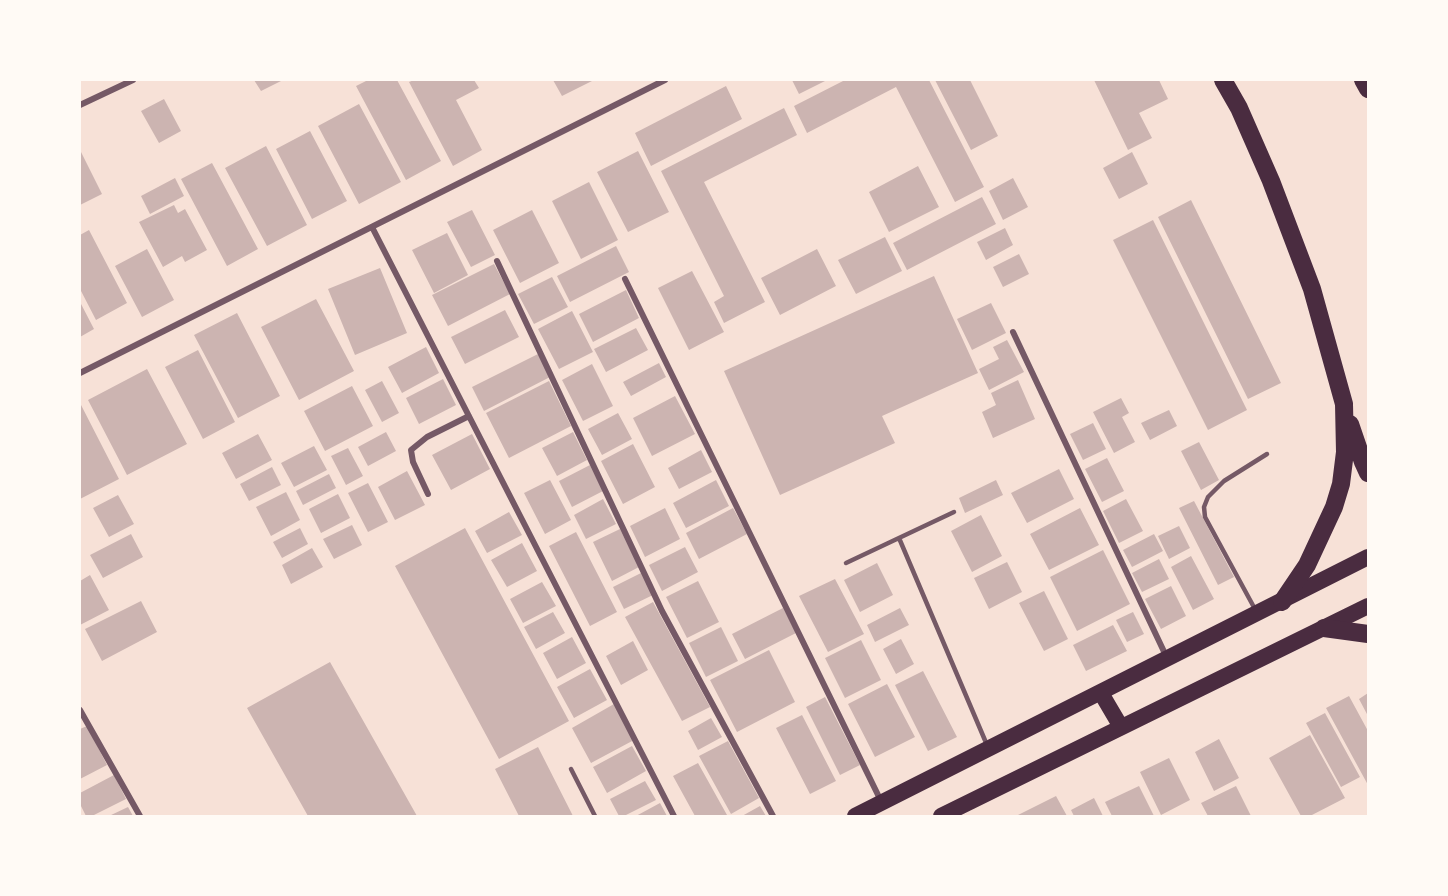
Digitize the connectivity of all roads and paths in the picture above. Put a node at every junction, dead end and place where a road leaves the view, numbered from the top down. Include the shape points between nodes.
1 (133, 80) edge
2 (665, 80) edge
3 (1222, 80) edge
4 (1363, 80) edge
5 (1368, 89) edge
6 (80, 105) edge
7 (372, 227) junction
8 (497, 261) dead end
9 (625, 279) dead end
10 (1013, 332) dead end
11 (80, 373) edge
12 (1344, 404) junction
13 (469, 416) junction
14 (1267, 454) dead end
15 (1368, 473) edge
16 (428, 494) dead end
17 (954, 512) dead end
18 (899, 537) junction
19 (1368, 557) edge
20 (846, 562) dead end
21 (1282, 602) junction
22 (1368, 606) edge
23 (1257, 614) junction
24 (1324, 628) junction
25 (1368, 634) edge
26 (1167, 658) junction
27 (1101, 693) junction
28 (80, 710) edge
29 (1121, 727) junction
30 (989, 749) junction
31 (571, 769) dead end
32 (882, 804) junction
33 (140, 816) edge
34 (594, 816) edge
35 (674, 816) edge
36 (773, 816) edge
37 (855, 816) edge
38 (941, 816) edge

1 - 6 street
2 - 7 street
3 - 12 highway via 1239,108 1271,181 1312,289
4 - 5 highway
7 - 11 street
7 - 13 street
8 - 36 street via 662,611
9 - 32 street
10 - 26 street
12 - 15 highway
12 - 21 highway via 1345,452 1338,492 1307,566
13 - 16 street via 427,437 411,450
13 - 35 street
14 - 23 lane via 1224,481 1204,507 1205,517
17 - 18 lane
18 - 20 lane
18 - 30 lane
19 - 21 highway
21 - 23 highway
22 - 24 highway
23 - 26 highway
24 - 25 highway
24 - 29 highway
26 - 27 highway
27 - 29 highway
27 - 30 highway
28 - 33 street
29 - 38 highway
30 - 32 highway
31 - 34 lane
32 - 37 highway

